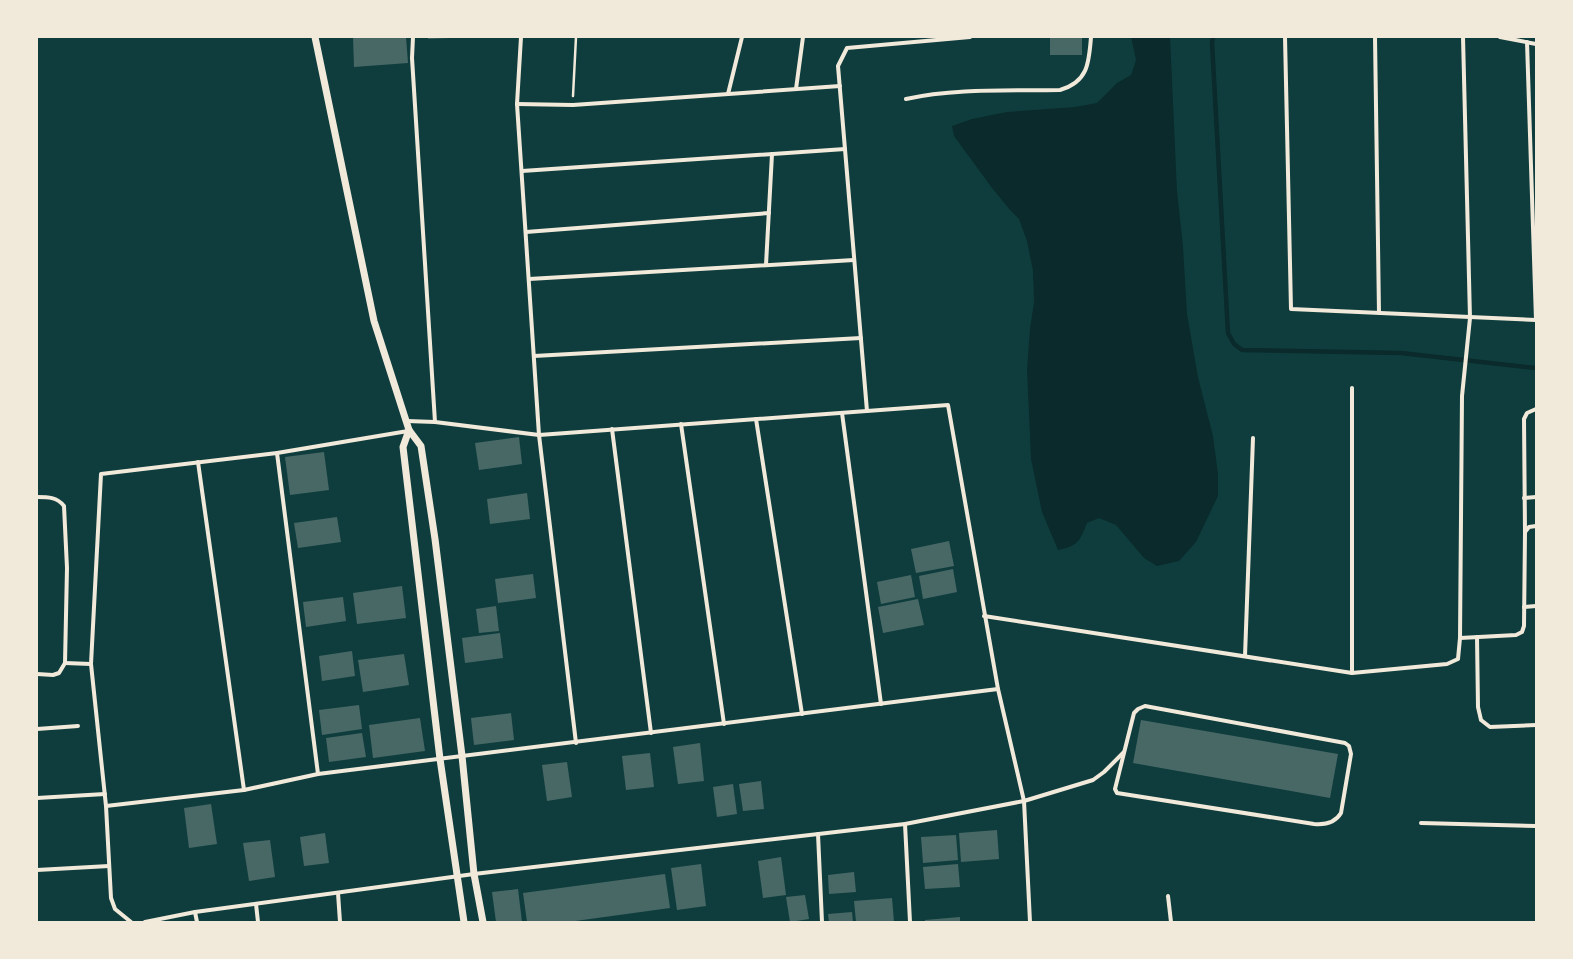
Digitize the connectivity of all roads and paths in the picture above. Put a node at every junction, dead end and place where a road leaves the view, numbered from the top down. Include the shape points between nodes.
1 (315, 37) edge
2 (412, 37) edge
3 (521, 37) edge
4 (576, 37) edge
5 (742, 37) edge
6 (803, 37) edge
7 (970, 37) edge
8 (1091, 37) edge
9 (1285, 37) edge
10 (1375, 37) edge
11 (1463, 37) edge
12 (1500, 37) edge
13 (1527, 42) junction
14 (1536, 44) edge
15 (840, 86) junction
16 (796, 90) junction
17 (728, 94) junction
18 (906, 99) dead end
19 (517, 104) junction
20 (573, 105) junction
21 (845, 149) junction
22 (772, 154) junction
23 (522, 171) junction
24 (769, 213) junction
25 (526, 232) junction
26 (854, 260) junction
27 (766, 265) junction
28 (529, 279) junction
29 (1379, 313) junction
30 (1470, 318) junction
31 (1536, 320) edge
32 (860, 338) junction
33 (534, 356) junction
34 (1352, 388) dead end
35 (1536, 408) edge
36 (867, 411) junction
37 (842, 413) junction
38 (756, 419) junction
39 (407, 421) junction
40 (435, 422) junction
41 (681, 424) junction
42 (612, 429) junction
43 (409, 430) junction
44 (539, 434) junction
45 (1252, 438) dead end
46 (277, 452) junction
47 (198, 462) junction
48 (37, 496) edge
49 (1536, 497) edge
50 (1524, 498) junction
51 (1536, 526) edge
52 (1525, 532) junction
53 (1536, 606) edge
54 (1524, 607) junction
55 (984, 616) junction
56 (1477, 637) junction
57 (1460, 638) junction
58 (1245, 656) junction
59 (65, 663) junction
60 (91, 664) junction
61 (1352, 673) junction
62 (37, 674) edge
63 (998, 689) junction
64 (881, 704) junction
65 (802, 714) junction
66 (724, 724) junction
67 (1536, 725) edge
68 (78, 726) dead end
69 (37, 730) edge
70 (651, 733) junction
71 (576, 743) junction
72 (1124, 752) junction
73 (462, 756) junction
74 (440, 759) junction
75 (318, 774) junction
76 (244, 790) junction
77 (105, 794) junction
78 (37, 798) edge
79 (1024, 801) junction
80 (106, 806) junction
81 (1421, 823) dead end
82 (906, 824) junction
83 (1536, 826) edge
84 (818, 834) junction
85 (109, 866) junction
86 (37, 870) edge
87 (474, 874) junction
88 (456, 876) junction
89 (338, 893) junction
90 (1168, 896) dead end
91 (256, 904) junction
92 (195, 912) junction
93 (131, 922) edge
94 (145, 922) edge
95 (197, 922) edge
96 (258, 922) edge
97 (340, 922) edge
98 (464, 922) edge
99 (483, 922) edge
100 (822, 922) edge
101 (910, 922) edge
102 (1030, 922) edge
103 (1171, 922) edge

1 - 39 street via 374,321
2 - 40 street
3 - 19 street
4 - 20 path
5 - 17 street
6 - 16 street
7 - 15 street via 847,48 838,66
8 - 18 street via 1089,60 1083,77 1072,86 1060,90 955,93 921,95
9 - 29 street via 1292,309
10 - 29 street
11 - 30 street
12 - 13 street
13 - 14 street
13 - 31 street
15 - 16 street
15 - 21 street
16 - 17 street
17 - 20 street
19 - 20 street
19 - 23 street
21 - 22 street
21 - 26 street
22 - 23 street
22 - 24 street
23 - 25 street
24 - 25 street
24 - 27 street
25 - 28 street
26 - 27 street
26 - 32 street
27 - 28 street
28 - 33 street
29 - 30 street
30 - 31 street
30 - 57 street via 1462,396
32 - 33 street
32 - 36 street
33 - 44 street
34 - 61 street
35 - 50 street via 1527,413 1524,419
36 - 37 street
36 - 55 street via 948,405
37 - 38 street
37 - 64 street
38 - 41 street
38 - 65 street
39 - 40 street
39 - 43 street
40 - 44 street
41 - 42 street
41 - 66 street
42 - 44 street
42 - 70 street
43 - 46 street
43 - 73 street via 421,446
43 - 74 street via 403,448
44 - 71 street
45 - 58 street
46 - 47 street
46 - 75 street
47 - 60 street via 101,474
47 - 76 street
48 - 59 street via 60,501 65,511
49 - 50 street
50 - 52 street
51 - 52 street via 1529,527
52 - 54 street
53 - 54 street
54 - 56 street via 1522,632 1516,635
55 - 58 street
55 - 63 street
56 - 57 street
56 - 67 street via 1478,707 1481,720 1490,727
57 - 61 street via 1458,660 1454,662
58 - 61 street
59 - 60 street
59 - 62 street via 59,673
60 - 77 street
63 - 64 street
63 - 79 street
64 - 65 street
65 - 66 street
66 - 70 street
68 - 69 street
70 - 71 street
71 - 73 street
72 - 72 street via 1134,713 1145,706 1345,743 1351,754 1342,813 1336,821 1322,825 1117,793 1115,789
72 - 79 street via 1092,780
73 - 74 street
73 - 87 street
74 - 75 street
74 - 88 street
75 - 76 street
76 - 80 street
77 - 78 street
77 - 80 street
79 - 82 street
79 - 102 street
80 - 85 street
81 - 83 street
82 - 84 street
82 - 101 street
84 - 87 street
84 - 100 street
85 - 86 street
85 - 93 street via 111,898 115,909
87 - 88 street
87 - 99 street
88 - 89 street
88 - 98 street
89 - 91 street
89 - 97 street
90 - 103 street
91 - 92 street
91 - 96 street
92 - 94 street
92 - 95 street

